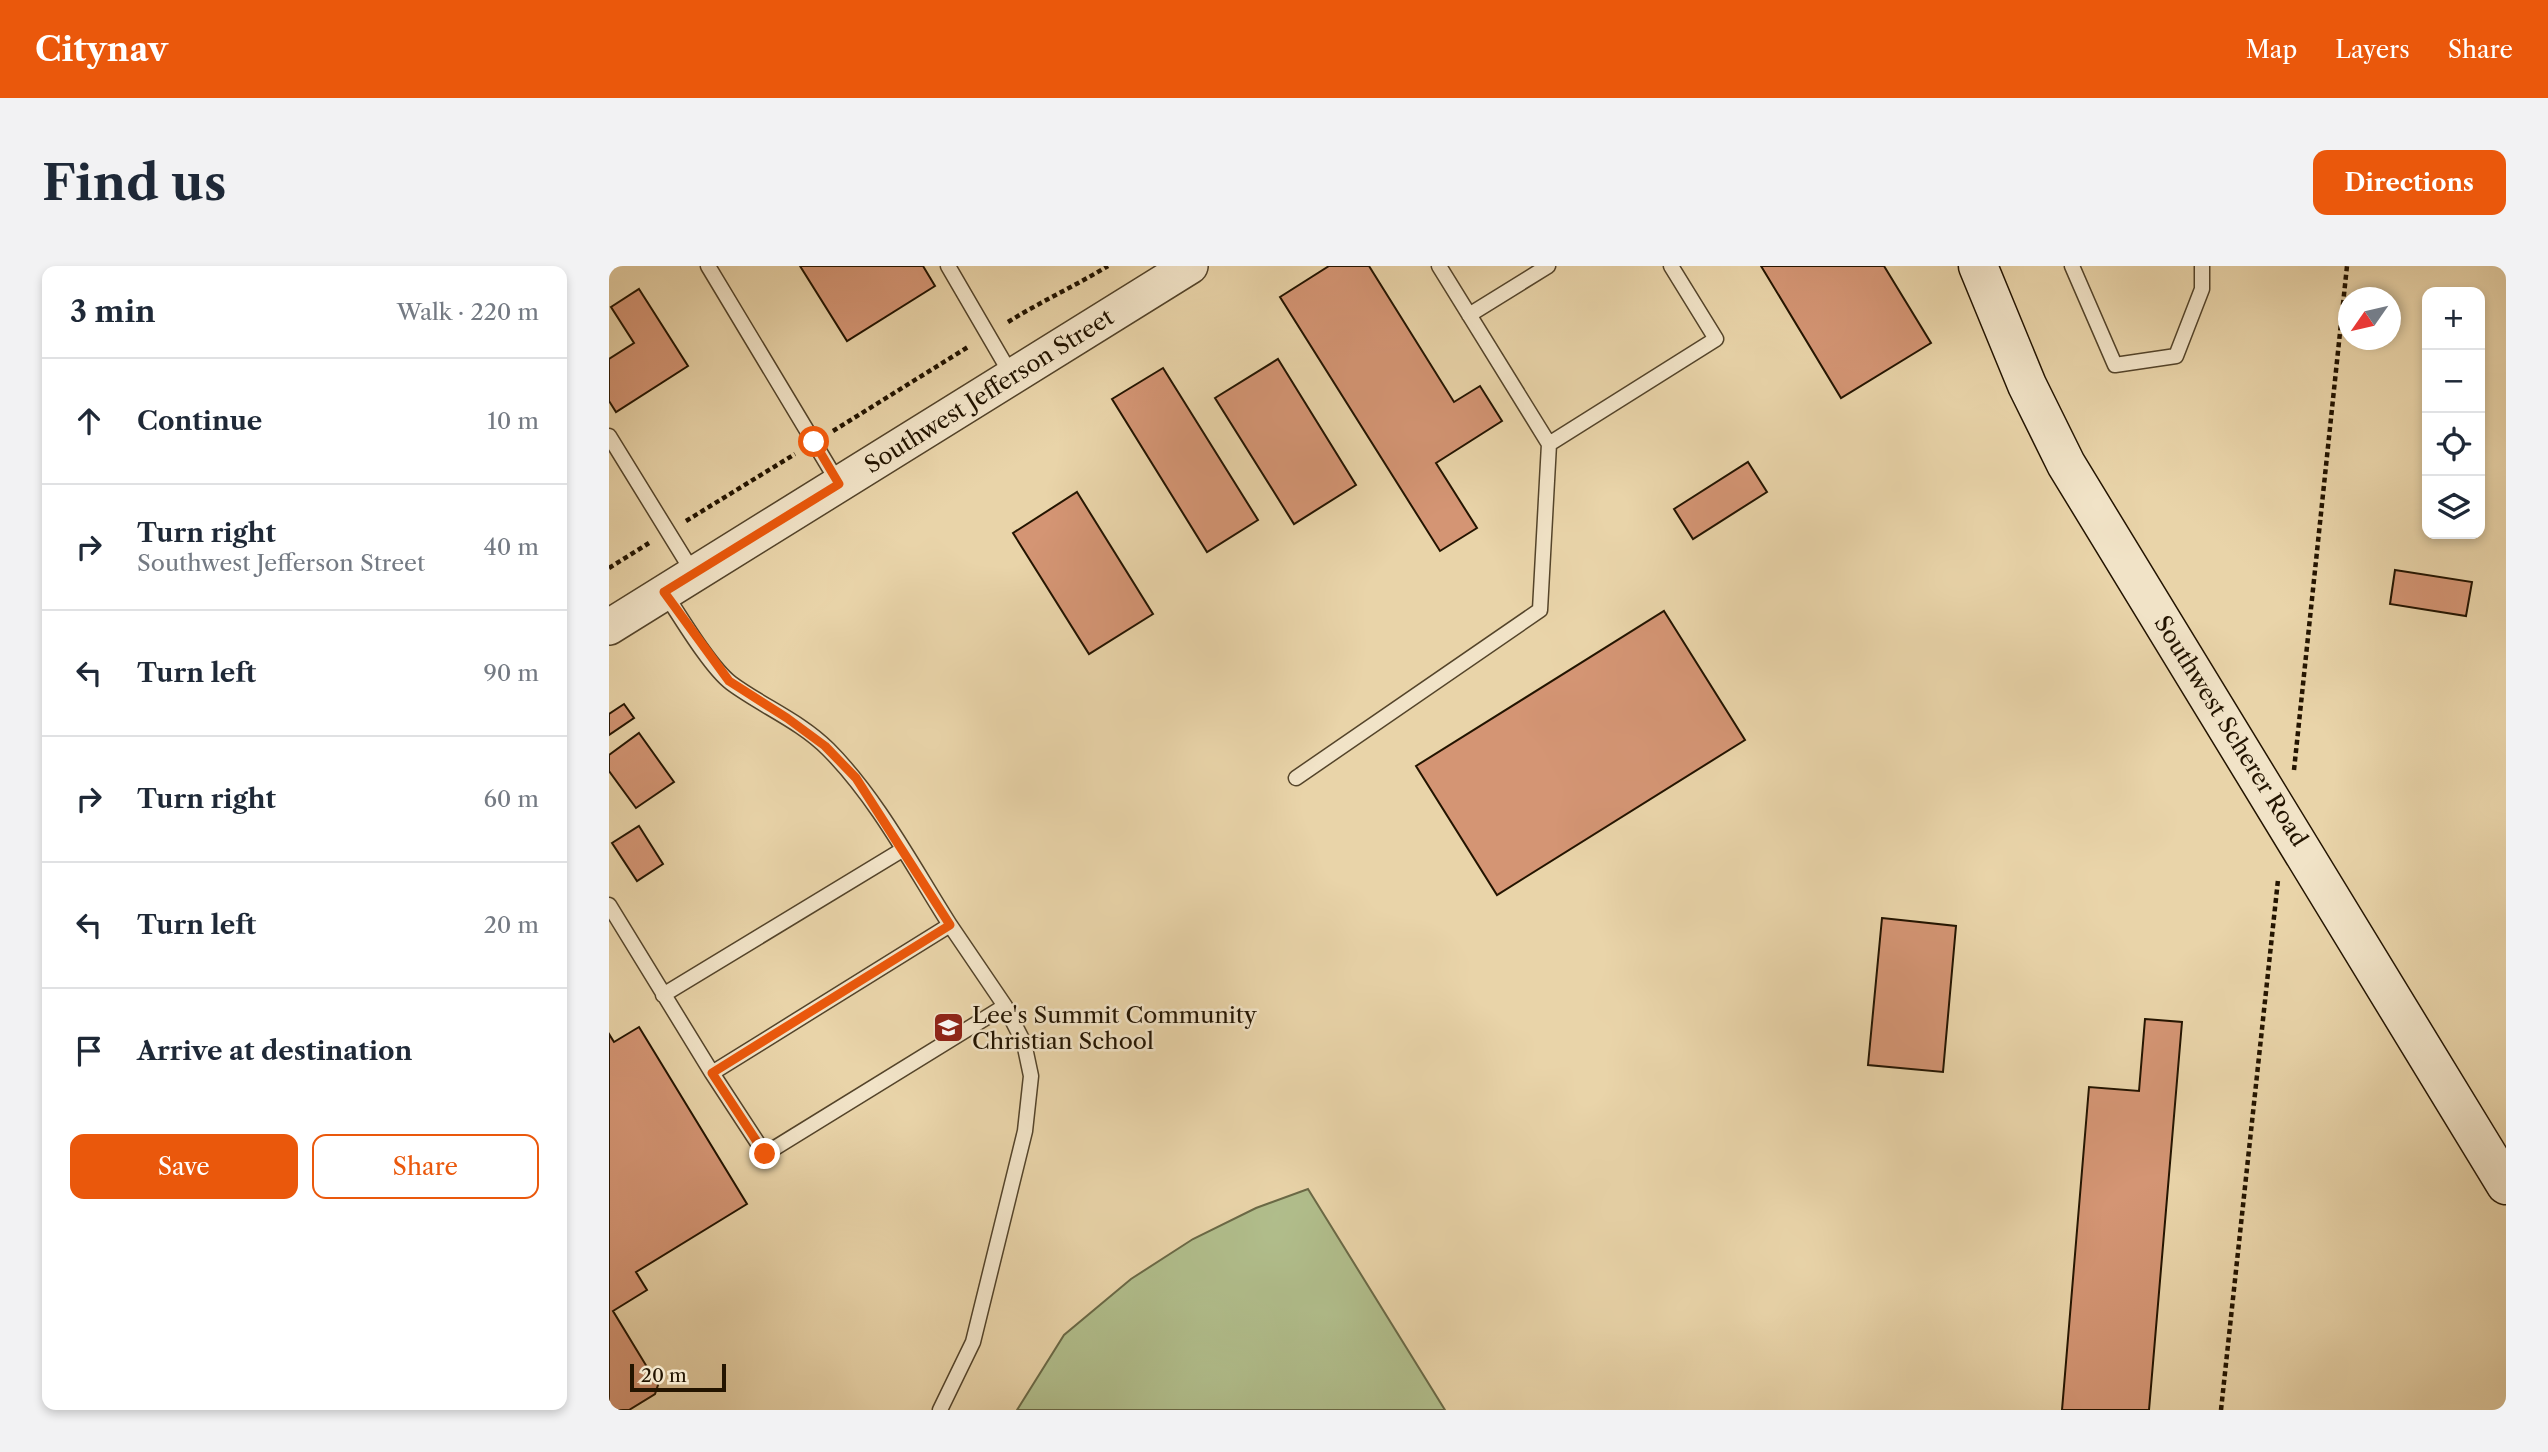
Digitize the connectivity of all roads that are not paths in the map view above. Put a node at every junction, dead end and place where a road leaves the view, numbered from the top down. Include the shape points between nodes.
1 (708, 266) edge
2 (948, 266) edge
3 (1190, 266) edge
4 (1439, 266) edge
5 (1548, 266) edge
6 (1671, 266) edge
7 (1978, 266) edge
8 (2072, 266) edge
9 (2202, 266) edge
10 (1469, 315) junction
11 (1012, 376) junction
12 (609, 436) edge
13 (1549, 444) junction
14 (839, 484) junction
15 (694, 574) junction
16 (664, 592) junction
17 (609, 627) edge
18 (1296, 778) dead end
19 (902, 850) junction
20 (609, 905) edge
21 (950, 925) junction
22 (663, 995) junction
23 (1005, 1006) junction
24 (712, 1073) junction
25 (2506, 1185) edge
26 (940, 1410) edge

1 - 14 lane
2 - 11 lane
3 - 11 street, Southwest Jefferson Street
4 - 10 lane
5 - 10 lane
6 - 13 lane via 1716,339
7 - 25 main road, Southwest Scherer Road via 2027,385 2066,464
8 - 9 lane via 2115,365 2176,356 2202,289
10 - 13 lane
11 - 14 street, Southwest Jefferson Street
12 - 15 lane
13 - 18 lane via 1540,610
14 - 15 street, Southwest Jefferson Street
15 - 16 street, Southwest Jefferson Street
16 - 17 street, Southwest Jefferson Street
16 - 19 lane via 729,681 825,746 856,778
19 - 21 lane
19 - 22 lane
20 - 22 lane
21 - 23 lane
21 - 24 lane
22 - 24 lane
23 - 24 lane via 765,1154
23 - 26 lane via 1024,1043 1031,1076 1025,1131 973,1342

